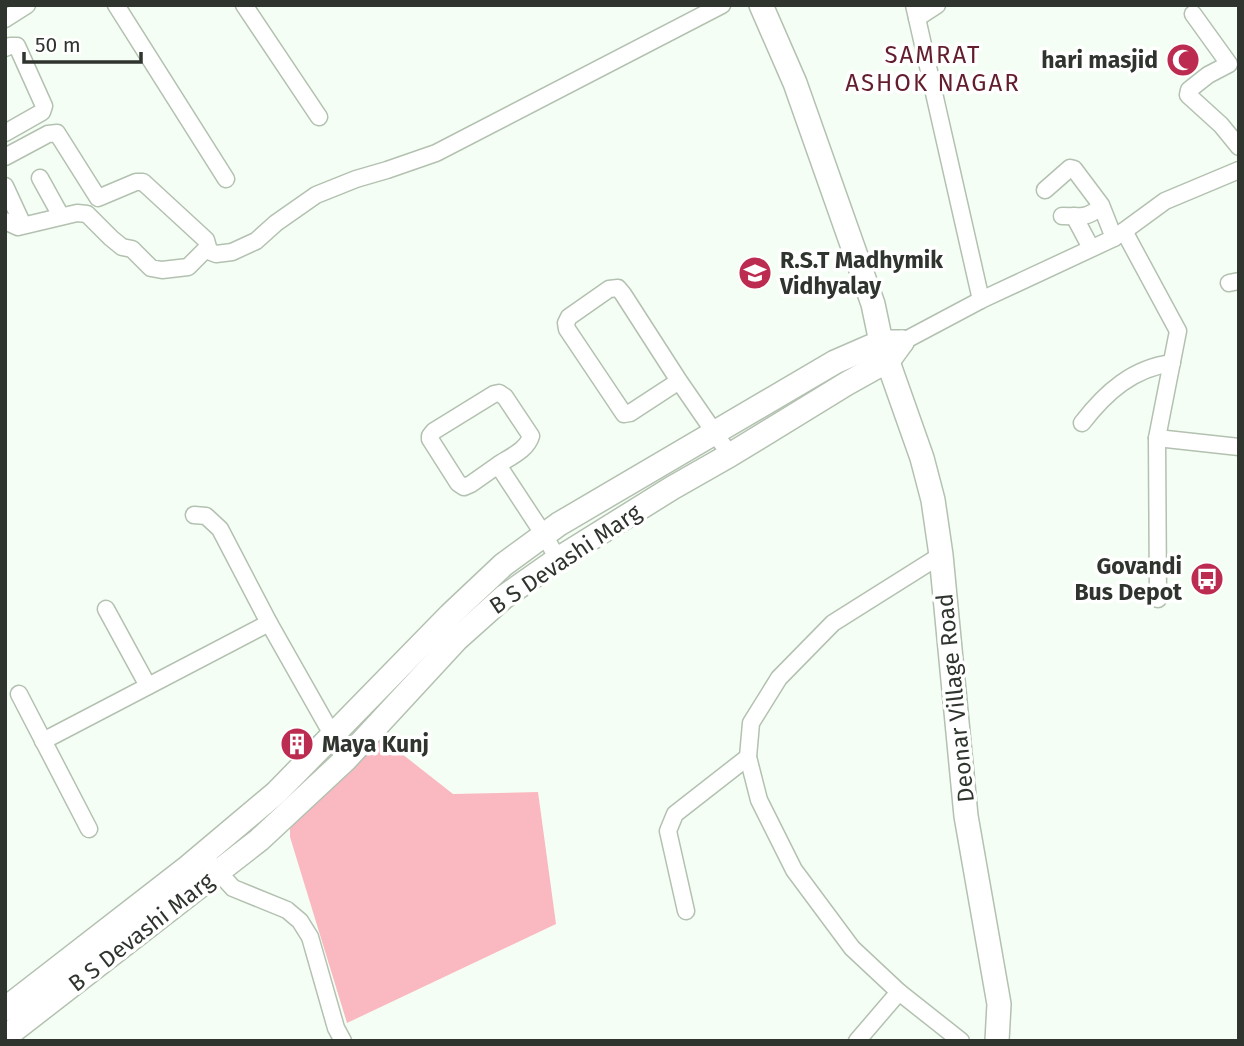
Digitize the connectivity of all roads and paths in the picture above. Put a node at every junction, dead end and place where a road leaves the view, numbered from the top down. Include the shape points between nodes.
1 (27, 5) edge
2 (116, 5) edge
3 (244, 5) edge
4 (722, 5) edge
5 (761, 5) edge
6 (937, 5) edge
7 (916, 12) edge
8 (1193, 14) dead end
9 (5, 19) edge
10 (5, 48) edge
11 (1234, 63) edge
12 (319, 117) dead end
13 (5, 133) edge
14 (1239, 147) edge
15 (5, 157) edge
16 (1239, 170) edge
17 (40, 178) dead end
18 (226, 179) dead end
19 (5, 186) edge
20 (1045, 190) dead end
21 (99, 198) junction
22 (1101, 207) junction
23 (87, 214) junction
24 (61, 216) junction
25 (5, 221) edge
26 (23, 226) junction
27 (1119, 234) junction
28 (1091, 248) junction
29 (206, 250) junction
30 (981, 300) junction
31 (891, 348) junction
32 (835, 362) junction
33 (1172, 363) junction
34 (679, 381) junction
35 (846, 384) junction
36 (1082, 423) dead end
37 (714, 432) junction
38 (1157, 438) junction
39 (1239, 447) edge
40 (730, 455) junction
41 (498, 465) junction
42 (194, 515) dead end
43 (544, 535) junction
44 (940, 555) junction
45 (558, 559) junction
46 (1158, 599) dead end
47 (106, 610) dead end
48 (269, 623) junction
49 (148, 686) junction
50 (19, 694) dead end
51 (332, 734) junction
52 (43, 741) junction
53 (748, 757) junction
54 (346, 760) junction
55 (89, 829) dead end
56 (203, 855) junction
57 (219, 873) junction
58 (686, 911) dead end
59 (899, 992) junction
60 (5, 1009) edge
61 (5, 1037) edge
62 (343, 1041) edge
63 (857, 1041) edge
64 (961, 1041) edge
65 (996, 1041) edge

1 - 9 street
2 - 18 street
3 - 12 street
4 - 29 street via 436,153 316,195 256,241 232,252
5 - 31 main road, Deonar Village Road via 795,83
6 - 7 street
7 - 30 street
8 - 11 street
10 - 13 street via 17,46 44,106 42,112
11 - 14 street via 1208,75 1188,95
15 - 21 street via 57,133
16 - 27 street, B S Devashi Marg via 1165,201
17 - 24 street
19 - 26 street
20 - 22 street via 1070,167
21 - 23 street
21 - 29 street via 144,183 206,240
22 - 27 street
22 - 28 street via 1085,217 1068,216
23 - 24 street
23 - 29 street via 151,268 188,267
24 - 26 street
25 - 26 street
27 - 28 street, B S Devashi Marg
27 - 33 street via 1178,331
28 - 30 street, B S Devashi Marg
30 - 31 street, B S Devashi Marg
31 - 32 main road, B S Devashi Marg
31 - 35 main road, B S Devashi Marg
31 - 44 main road, Deonar Village Road via 933,500
32 - 35 main road
32 - 37 main road, B S Devashi Marg
33 - 36 street via 1146,369 1123,382
33 - 38 street
34 - 34 street via 618,288 609,289 569,317 567,329 624,414
34 - 37 street
35 - 40 main road, B S Devashi Marg
37 - 40 street
37 - 43 main road, B S Devashi Marg
38 - 39 street
38 - 46 street
40 - 45 main road, B S Devashi Marg
41 - 41 street via 526,446 531,436 499,393 430,436 464,487
41 - 43 street
42 - 48 street via 206,516 220,528
43 - 45 street
43 - 51 main road, B S Devashi Marg via 467,598
44 - 53 street via 833,623 779,678 751,723
44 - 65 main road, Deonar Village Road via 967,816 999,1003
45 - 54 main road, B S Devashi Marg via 504,597 457,639
47 - 49 street
48 - 49 street
48 - 51 street
49 - 52 street
50 - 52 street
51 - 54 street
51 - 56 main road, B S Devashi Marg via 276,793
52 - 55 street
53 - 58 street via 675,814 668,831
53 - 59 street via 759,800 794,870 852,948
54 - 57 main road, B S Devashi Marg
56 - 57 street
56 - 60 main road, B S Devashi Marg
57 - 61 main road, B S Devashi Marg
57 - 62 street via 233,888 287,910 300,921 310,937
59 - 63 street
59 - 64 street

